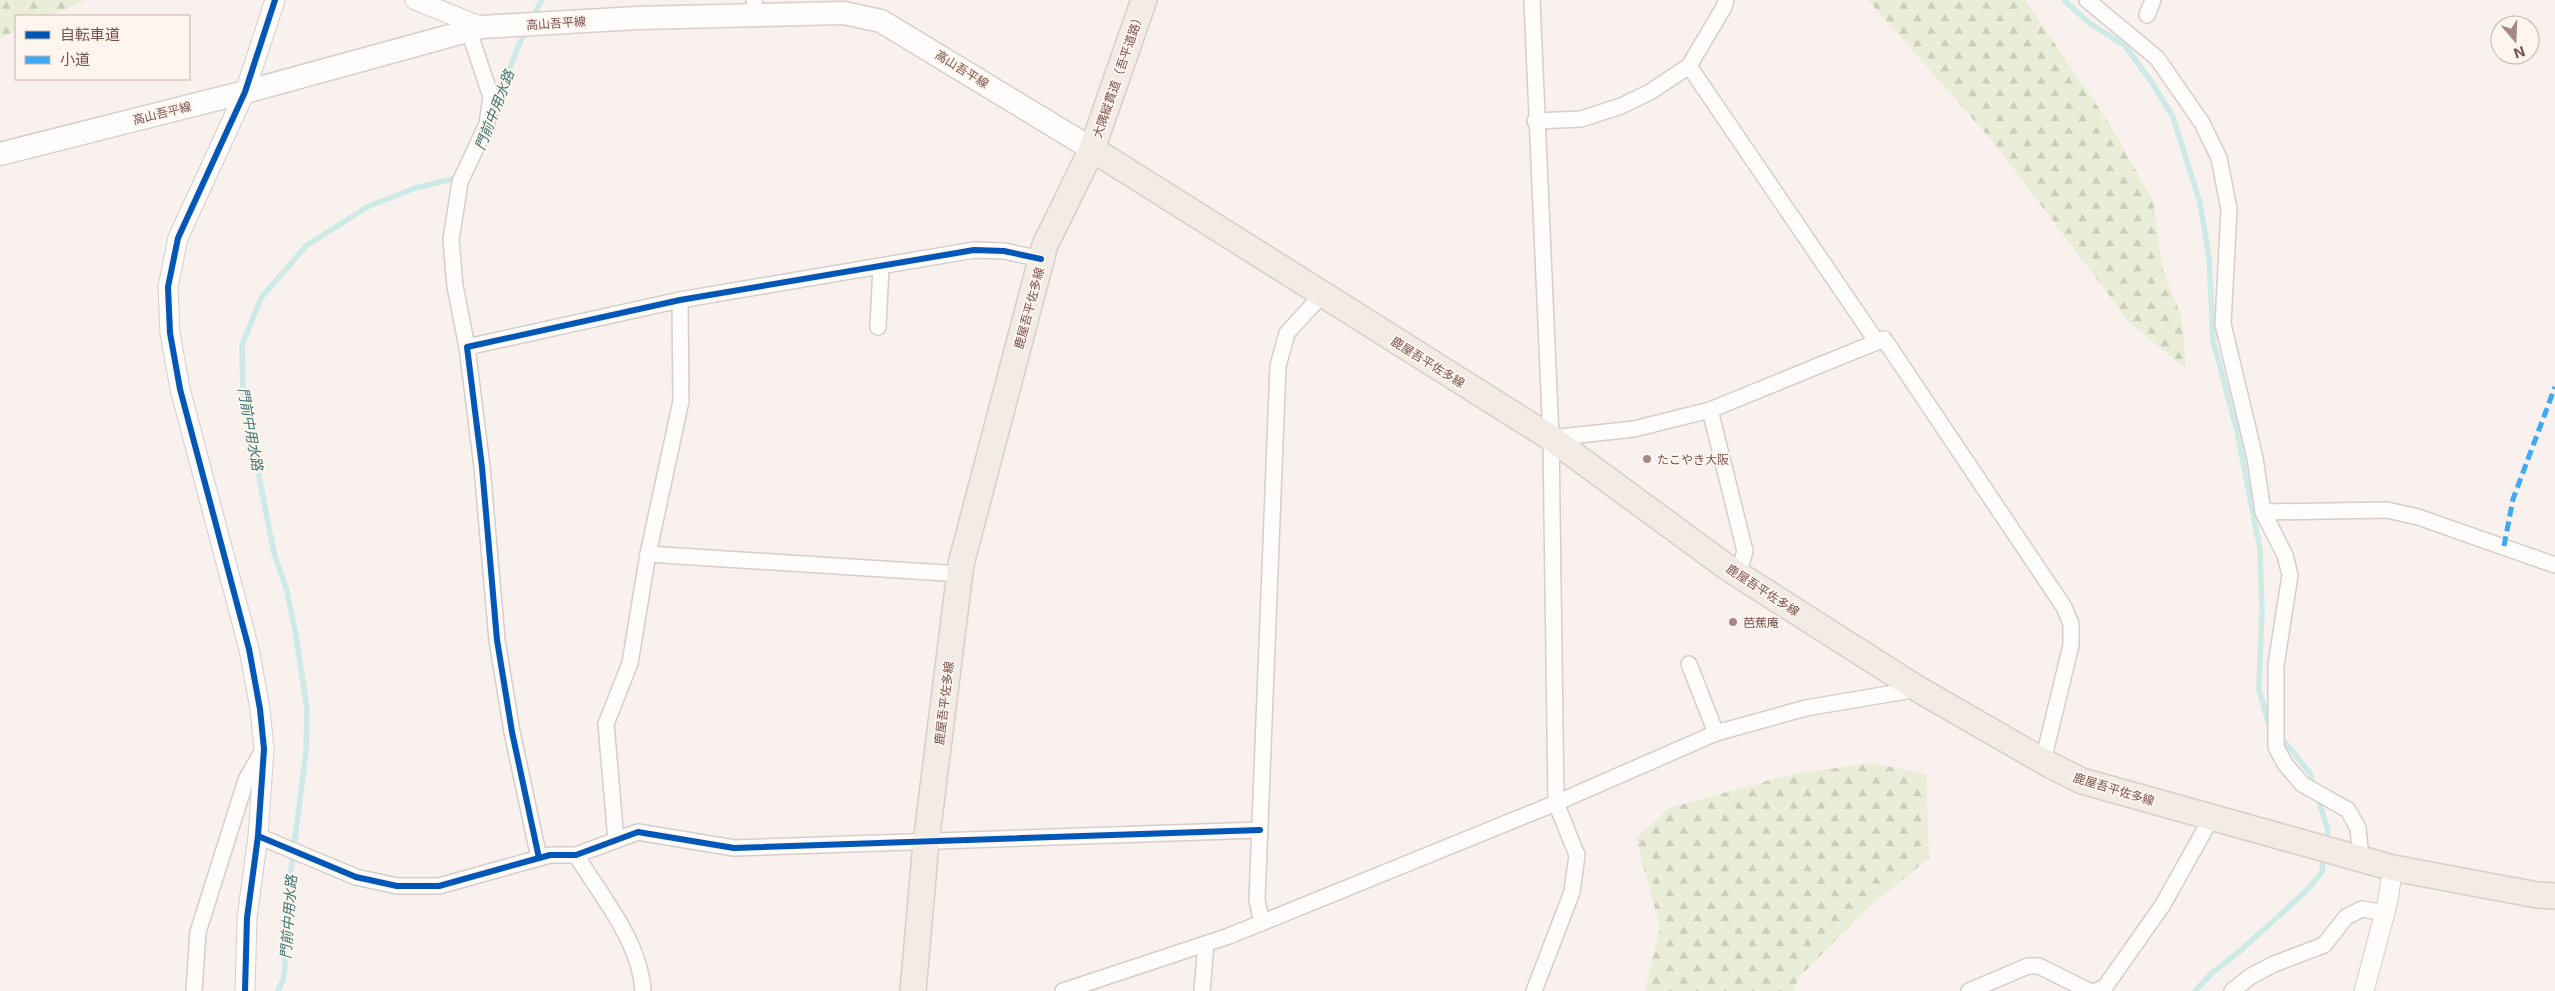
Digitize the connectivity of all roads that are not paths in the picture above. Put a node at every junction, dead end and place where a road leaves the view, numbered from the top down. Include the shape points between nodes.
1 (275, 0) edge
2 (415, 0) edge
3 (1144, 0) edge
4 (1532, 0) edge
5 (1726, 0) edge
6 (2087, 0) edge
7 (2153, 0) edge
8 (755, 8) edge
9 (2147, 15) dead end
10 (476, 29) junction
11 (1689, 66) junction
12 (245, 92) junction
13 (1535, 121) junction
14 (1092, 149) junction
15 (0, 154) edge
16 (1042, 259) junction
17 (881, 266) junction
18 (1322, 295) junction
19 (680, 300) junction
20 (878, 326) dead end
21 (1878, 342) junction
22 (467, 347) junction
23 (1710, 410) junction
24 (1551, 438) junction
25 (2263, 512) junction
26 (648, 554) junction
27 (2555, 565) edge
28 (960, 574) junction
29 (1738, 575) junction
30 (1688, 664) dead end
31 (1918, 689) junction
32 (1716, 733) junction
33 (264, 749) junction
34 (2043, 761) junction
35 (1556, 803) junction
36 (2212, 817) junction
37 (1260, 830) junction
38 (258, 836) junction
39 (616, 840) junction
40 (926, 843) junction
41 (576, 854) junction
42 (539, 858) junction
43 (2361, 860) junction
44 (2393, 868) junction
45 (2555, 896) edge
46 (2385, 912) junction
47 (1262, 923) junction
48 (1206, 944) junction
49 (194, 991) edge
50 (245, 991) edge
51 (643, 991) edge
52 (913, 991) edge
53 (1064, 991) edge
54 (1202, 991) edge
55 (1534, 991) edge
56 (1969, 991) edge
57 (2088, 991) edge
58 (2096, 991) edge
59 (2232, 991) edge
60 (2364, 991) edge

1 - 12 street
2 - 10 street
3 - 14 main road, 大隅縦貫道（吾平道路）
4 - 13 street
5 - 11 street
6 - 25 street via 2157,58 2202,123 2219,158 2229,209 2223,324 2255,458
7 - 9 street
8 - 10 main road, 高山吾平線
8 - 14 main road, 高山吾平線 via 844,13 881,21
10 - 12 main road, 高山吾平線
10 - 22 street via 491,97 487,124 460,182 451,240 455,286
11 - 13 street via 1650,92 1621,106 1581,119
11 - 21 street
12 - 15 main road, 高山吾平線
12 - 33 street via 178,238 168,287 170,333 180,389 248,649
13 - 24 street
14 - 16 main road, 鹿屋吾平佐多線 via 1045,245
14 - 18 main road, 鹿屋吾平佐多線
16 - 17 street via 1004,251 974,250
16 - 28 main road, 鹿屋吾平佐多線
17 - 19 street
17 - 20 street
18 - 24 main road, 鹿屋吾平佐多線
18 - 37 street via 1287,333 1278,366
19 - 22 street
19 - 26 street via 681,401
21 - 23 street
21 - 34 street via 1884,339 2064,607 2071,624 2071,645
22 - 42 street via 482,467 497,640 512,732
23 - 24 street via 1634,428
23 - 29 street via 1745,551
24 - 29 main road, 鹿屋吾平佐多線
24 - 35 street
25 - 27 street via 2387,510 2418,517
25 - 43 street via 2285,555 2290,575 2276,665 2276,747 2302,784 2348,810 2358,828
26 - 28 street
26 - 39 street via 630,663 606,724
28 - 40 main road, 鹿屋吾平佐多線
29 - 31 main road, 鹿屋吾平佐多線
30 - 32 street
31 - 32 street via 1806,708
31 - 34 main road, 鹿屋吾平佐多線
32 - 35 street
33 - 38 street
33 - 49 street via 246,780 198,932
34 - 36 main road, 鹿屋吾平佐多線 via 2082,781
35 - 47 street
35 - 55 street via 1577,855 1572,892
36 - 43 main road, 鹿屋吾平佐多線
36 - 58 street via 2162,906 2105,987
37 - 40 street
37 - 47 street via 1257,900
38 - 42 street via 347,874 398,886 439,886
38 - 50 street via 247,918
39 - 40 street via 638,832 734,848
39 - 41 street
40 - 52 main road, 鹿屋吾平佐多線
41 - 42 street
41 - 51 street via 630,941 642,975
43 - 44 main road, 鹿屋吾平佐多線
44 - 45 main road, 鹿屋吾平佐多線
44 - 46 street
46 - 59 street via 2362,909 2346,917 2324,945 2250,976
46 - 60 street
47 - 48 street
48 - 53 street
48 - 54 street
56 - 57 street via 2028,966 2039,966

